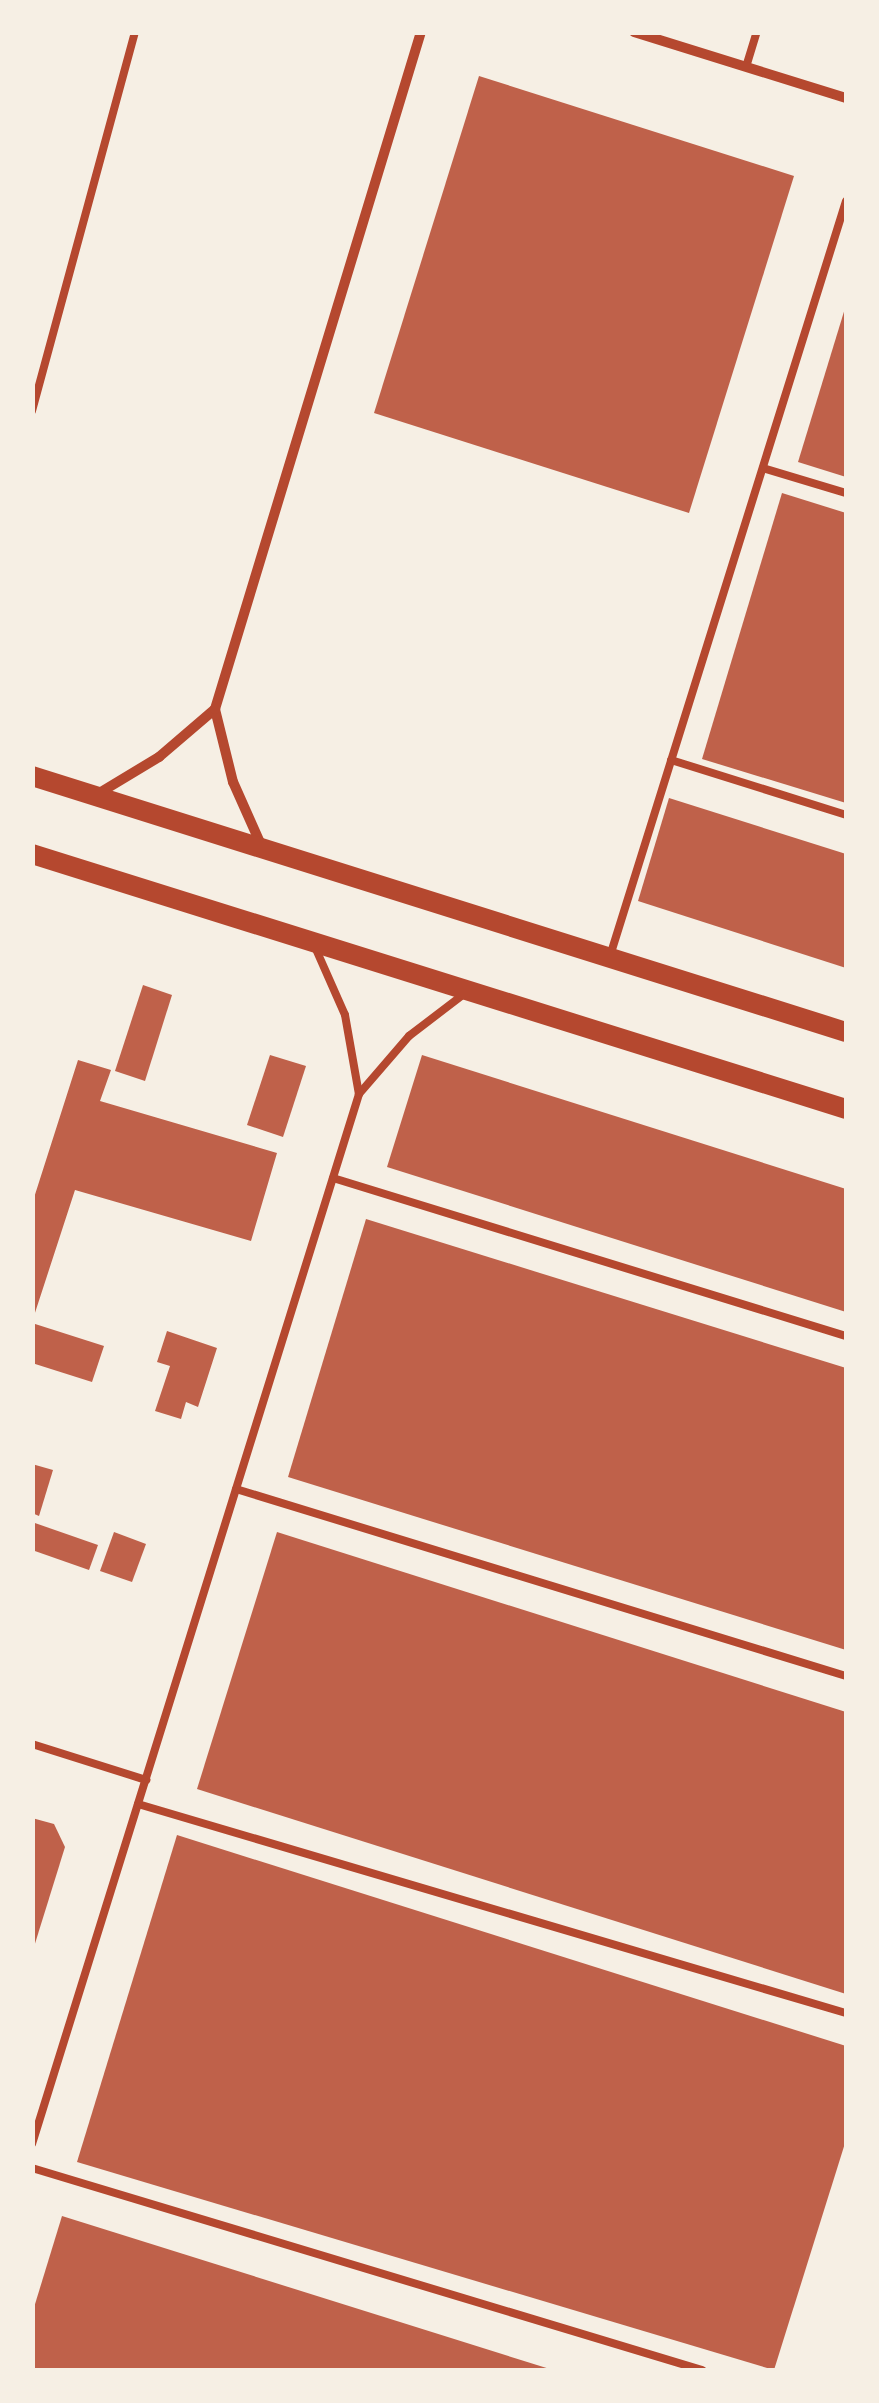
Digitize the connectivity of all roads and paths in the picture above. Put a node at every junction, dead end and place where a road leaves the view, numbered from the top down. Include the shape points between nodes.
1 (136, 32) edge
2 (421, 32) edge
3 (634, 32) edge
4 (757, 32) edge
5 (746, 68) junction
6 (846, 98) edge
7 (846, 202) edge
8 (32, 411) edge
9 (763, 468) junction
10 (846, 493) edge
11 (216, 709) junction
12 (671, 760) junction
13 (32, 776) edge
14 (96, 795) junction
15 (846, 816) edge
16 (264, 851) junction
17 (32, 854) edge
18 (313, 943) junction
19 (609, 958) junction
20 (472, 989) junction
21 (846, 1032) edge
22 (359, 1094) junction
23 (846, 1109) edge
24 (332, 1178) junction
25 (846, 1336) edge
26 (236, 1490) junction
27 (846, 1676) edge
28 (32, 1744) edge
29 (146, 1780) junction
30 (138, 1804) junction
31 (846, 2013) edge
32 (32, 2144) edge
33 (32, 2168) edge
34 (702, 2370) edge

1 - 8 lane
2 - 11 street
3 - 5 street
4 - 5 lane
5 - 6 street
7 - 9 lane
9 - 10 lane
9 - 12 lane
11 - 14 street via 159,757
11 - 16 street via 233,782
12 - 15 lane
12 - 19 lane
13 - 14 main road
14 - 16 main road
16 - 19 main road
17 - 18 main road
18 - 20 main road
18 - 22 lane via 345,1016
19 - 21 main road
20 - 22 lane via 410,1036
20 - 23 main road
22 - 24 lane
24 - 25 lane
24 - 26 lane
26 - 27 lane
26 - 29 lane
28 - 29 lane
29 - 30 lane
30 - 31 lane
30 - 32 lane
33 - 34 lane

